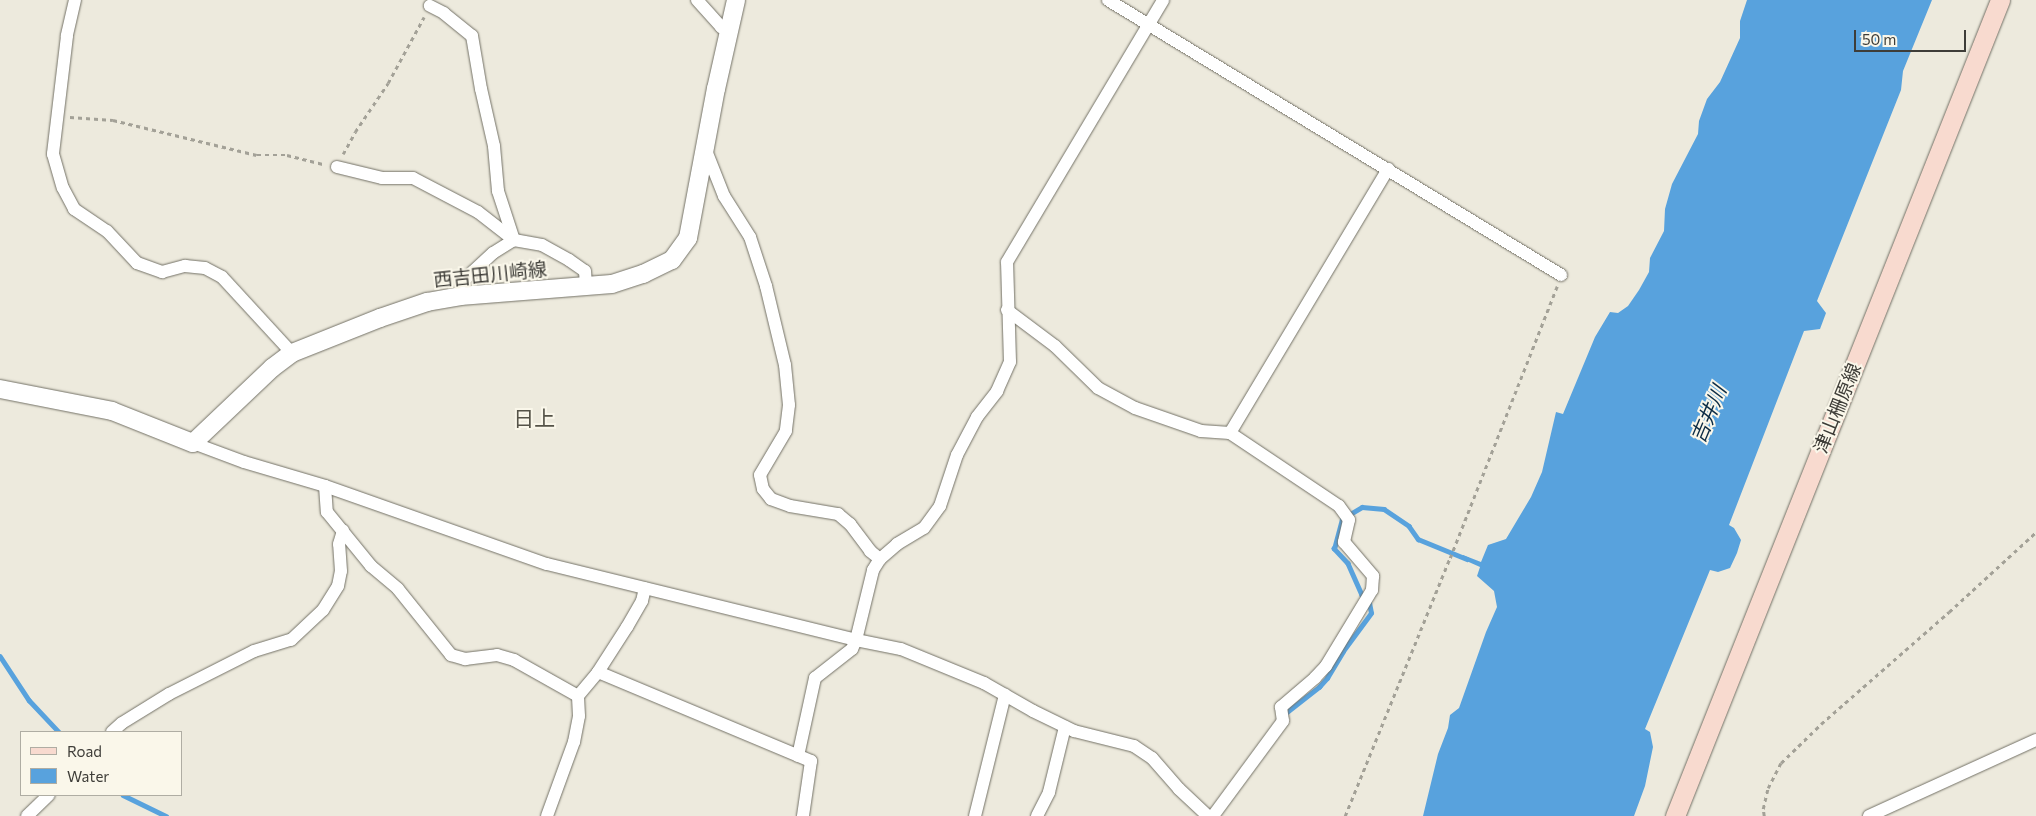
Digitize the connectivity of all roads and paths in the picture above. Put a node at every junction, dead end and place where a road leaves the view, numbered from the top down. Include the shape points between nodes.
1 (75, 0) edge
2 (697, 0) edge
3 (736, 0) edge
4 (1108, 0) edge
5 (1163, 0) edge
6 (2000, 0) edge
7 (430, 6) joint
8 (1148, 24) junction
9 (730, 33) junction
10 (58, 116) junction
11 (704, 148) junction
12 (337, 167) junction
13 (1388, 169) junction
14 (514, 240) junction
15 (1561, 275) joint
16 (586, 287) junction
17 (460, 296) junction
18 (1007, 310) junction
19 (292, 353) junction
20 (0, 389) edge
21 (1230, 433) junction
22 (193, 443) junction
23 (325, 486) junction
24 (342, 531) junction
25 (2036, 532) edge
26 (880, 558) junction
27 (645, 588) junction
28 (856, 640) junction
29 (598, 672) junction
30 (1005, 695) junction
31 (578, 696) junction
32 (1065, 727) junction
33 (113, 731) edge
34 (2036, 740) edge
35 (798, 756) junction
36 (48, 796) edge
37 (27, 816) edge
38 (546, 816) edge
39 (803, 816) edge
40 (975, 816) edge
41 (1037, 816) edge
42 (1208, 816) edge
43 (1213, 816) edge
44 (1345, 816) edge
45 (1674, 816) edge
46 (1764, 816) edge
47 (1869, 816) edge

1 - 10 street via 67,36
2 - 9 street via 721,28
3 - 9 main road, 西吉田川崎線
4 - 8 street
5 - 8 street
6 - 45 main road, 津山柵原線
7 - 12 path
7 - 14 street via 472,36 480,89 494,146 498,191
8 - 13 street
8 - 18 street via 1007,262
9 - 11 main road, 西吉田川崎線
10 - 12 path via 113,120 257,155 287,155
10 - 19 street via 53,154 62,188 74,209 107,231 137,263 162,272 185,266 205,268 222,277
11 - 16 main road, 西吉田川崎線 via 688,238 672,260 612,284
11 - 26 street via 724,196 750,237 766,286 785,365 789,405 786,431 760,475 763,489 771,499 790,506 838,514
12 - 14 street via 382,178 413,178 478,212
13 - 15 street
13 - 21 street
14 - 16 street via 542,245 569,260 585,271
14 - 17 street via 493,253 466,279
15 - 44 path
16 - 17 main road, 西吉田川崎線
17 - 19 main road, 西吉田川崎線 via 427,302
18 - 21 street via 1055,346 1098,388 1135,408 1200,430
18 - 26 street via 1010,362 996,392 977,417 957,456 940,506 924,528
19 - 22 main road, 西吉田川崎線
20 - 22 main road via 112,411
21 - 43 street via 1339,506 1349,520 1344,542 1373,576 1372,590 1326,666 1281,708 1283,721
22 - 23 street
23 - 24 street via 327,512
23 - 27 street via 547,564
24 - 31 street via 371,566 398,590 451,655 465,659 497,655
24 - 33 street via 338,586 323,610 291,640 254,651 169,694
25 - 46 path via 1781,763 1768,788
26 - 28 street
27 - 28 street
27 - 29 street via 642,601
28 - 30 street via 901,649
28 - 35 street via 852,649 814,678
29 - 31 street
29 - 35 street
30 - 32 street
30 - 40 street
31 - 38 street via 579,716 574,742
32 - 41 street via 1049,792
32 - 42 street via 1134,746 1152,758
34 - 47 street
35 - 39 street via 811,761
36 - 37 street

